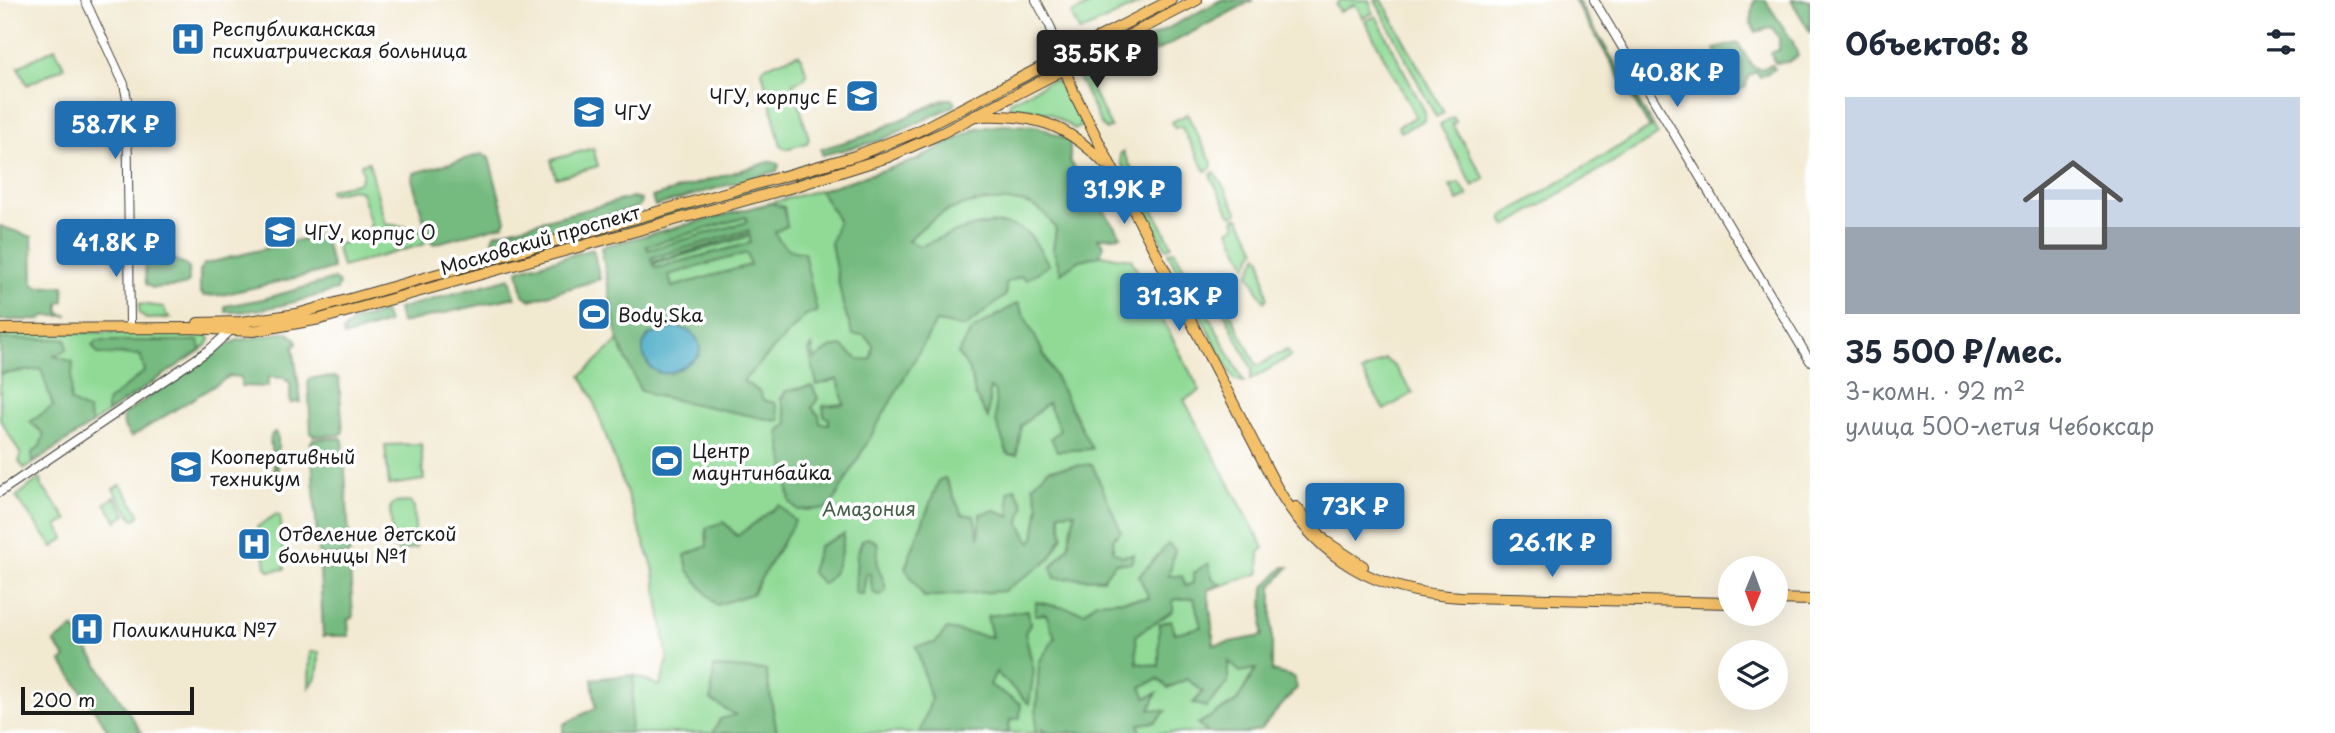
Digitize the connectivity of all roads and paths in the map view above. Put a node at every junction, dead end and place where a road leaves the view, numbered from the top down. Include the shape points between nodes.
1 (85, 0) edge
2 (1039, 0) edge
3 (1171, 0) edge
4 (1197, 0) edge
5 (1594, 0) edge
6 (1064, 56) junction
7 (1067, 67) junction
8 (974, 116) junction
9 (1114, 173) junction
10 (772, 180) junction
11 (775, 191) junction
12 (1184, 302) junction
13 (336, 303) junction
14 (338, 314) junction
15 (297, 319) junction
16 (0, 323) edge
17 (130, 323) junction
18 (231, 327) junction
19 (0, 329) edge
20 (1810, 361) edge
21 (0, 492) edge
22 (1718, 601) edge
23 (1788, 602) edge
24 (1810, 602) edge

1 - 17 street via 126,92
2 - 6 street
3 - 6 main road, Московский проспект
4 - 7 main road, Московский проспект
5 - 20 street
6 - 7 main road
6 - 10 main road, Московский проспект via 886,145
7 - 8 main road, Московский проспект
7 - 9 main road
7 - 12 main road
8 - 9 main road via 1031,118 1058,126 1090,148
8 - 11 main road, Московский проспект via 888,158
9 - 12 main road
10 - 11 main road
10 - 13 main road, Московский проспект
11 - 14 main road, Московский проспект
12 - 22 main road via 1292,512 1323,543 1366,575 1406,589 1443,593
13 - 14 main road
13 - 15 main road, Московский проспект
14 - 15 main road, Московский проспект
15 - 18 main road, Московский проспект
16 - 17 main road, Московский проспект
17 - 18 main road, Московский проспект
18 - 19 main road, Московский проспект
18 - 21 street via 209,350
23 - 24 main road

